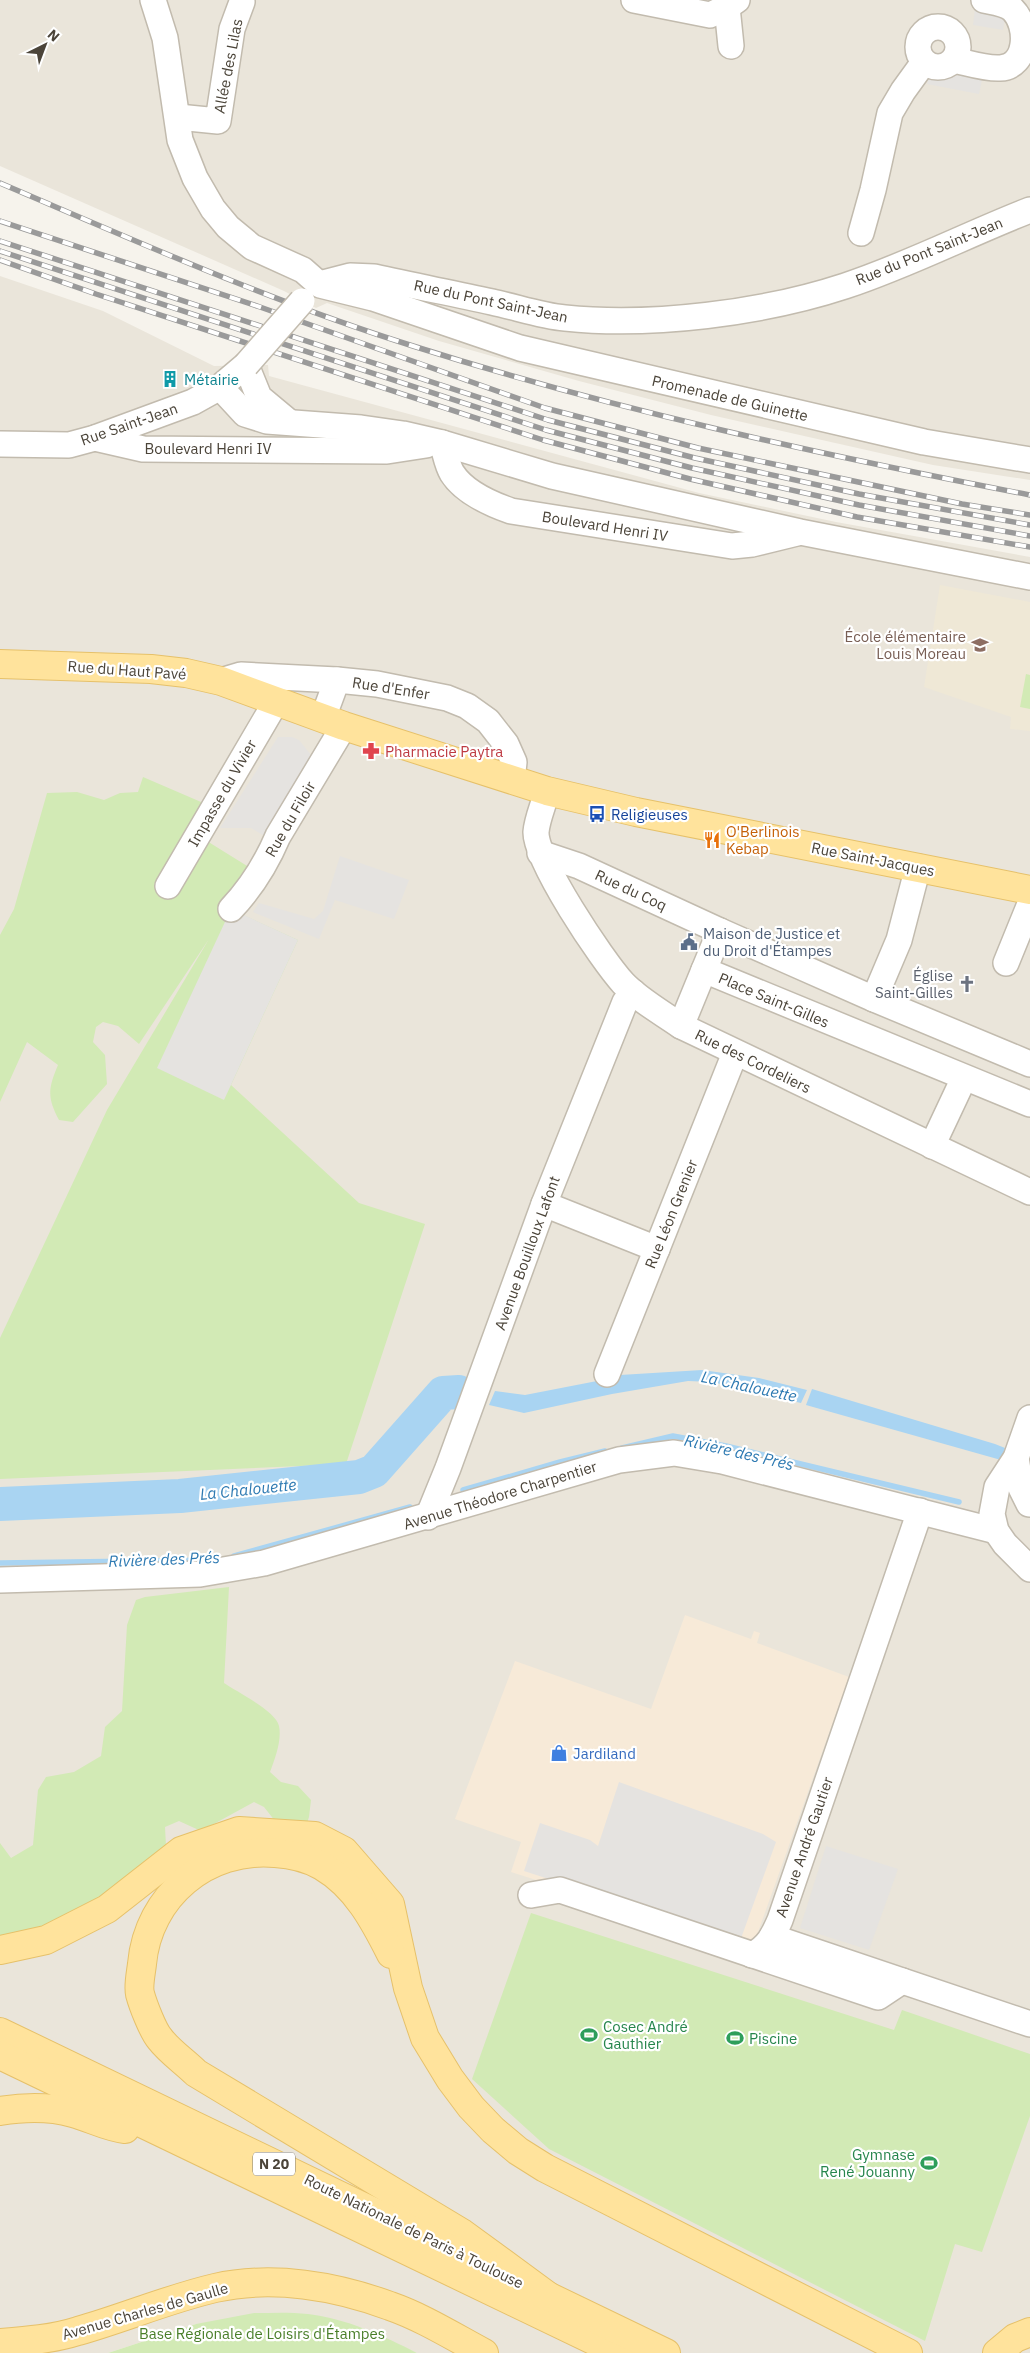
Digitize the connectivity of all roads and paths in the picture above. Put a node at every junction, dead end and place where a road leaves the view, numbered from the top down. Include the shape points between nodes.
1 (153, 0) edge
2 (634, 0) edge
3 (984, 0) edge
4 (242, 2) dead end
5 (732, 4) edge
6 (730, 46) dead end
7 (954, 60) junction
8 (924, 62) junction
9 (178, 117) junction
10 (1030, 210) edge
11 (861, 233) dead end
12 (442, 291) junction
13 (311, 293) junction
14 (435, 320) junction
15 (246, 365) junction
16 (220, 387) junction
17 (289, 422) junction
18 (95, 438) junction
19 (442, 443) junction
20 (0, 444) edge
21 (1030, 460) edge
22 (800, 532) junction
23 (1030, 577) edge
24 (0, 664) edge
25 (337, 680) junction
26 (221, 681) junction
27 (277, 700) junction
28 (335, 722) junction
29 (512, 780) junction
30 (547, 792) junction
31 (540, 853) junction
32 (918, 867) junction
33 (168, 886) dead end
34 (1030, 890) edge
35 (1030, 904) edge
36 (231, 909) dead end
37 (720, 931) junction
38 (1006, 963) dead end
39 (704, 970) junction
40 (633, 992) junction
41 (874, 999) junction
42 (680, 1026) junction
43 (735, 1053) junction
44 (1030, 1064) edge
45 (964, 1078) junction
46 (1030, 1104) edge
47 (932, 1146) junction
48 (1030, 1192) edge
49 (544, 1204) junction
50 (657, 1249) junction
51 (607, 1374) dead end
52 (1030, 1418) edge
53 (1016, 1458) junction
54 (1030, 1505) edge
55 (920, 1511) junction
56 (428, 1517) junction
57 (994, 1522) junction
58 (1030, 1569) edge
59 (0, 1580) edge
60 (531, 1895) dead end
61 (772, 1937) junction
62 (0, 1950) edge
63 (752, 1955) junction
64 (902, 1981) junction
65 (408, 1988) junction
66 (1030, 2024) edge
67 (0, 2032) edge
68 (0, 2055) edge
69 (0, 2111) edge
70 (163, 2133) junction
71 (548, 2296) junction
72 (1030, 2332) edge
73 (0, 2334) edge
74 (32, 2341) junction
75 (0, 2343) edge
76 (484, 2353) edge
77 (620, 2353) edge
78 (666, 2353) edge
79 (908, 2353) edge
80 (997, 2353) edge

1 - 9 street via 165,38
2 - 5 street via 710,15
3 - 7 street via 1012,9 1022,22 1025,39 1021,53 1012,64 1001,69
4 - 9 street, Allée des Lilas via 232,29 218,121
5 - 6 street
7 - 8 street via 942,67
7 - 8 street via 958,54 958,39 950,30 937,26 924,32 918,42
8 - 11 street via 902,90 890,113
9 - 13 street via 180,140 195,178 213,209 252,247 303,270
10 - 12 street, Rue du Pont Saint-Jean via 915,260 845,286 741,310 651,320 572,319
12 - 13 street, Rue du Pont Saint-Jean via 361,276 337,278
12 - 14 street
13 - 14 street, Promenade de Guinette via 373,298
13 - 15 street, Rue Saint-Jean, bridge
14 - 21 street, Promenade de Guinette via 520,348 768,407 924,442
15 - 16 street, Rue Saint-Jean
15 - 17 street via 259,397
16 - 17 street, Boulevard Henri IV via 244,414 267,421
16 - 18 street, Rue Saint-Jean via 178,408
17 - 19 street, Boulevard Henri IV via 361,428
18 - 19 street, Boulevard Henri IV via 143,449 387,451
18 - 20 street, Rue Saint-Jean via 69,445
19 - 22 street, Boulevard Henri IV via 552,476
19 - 22 street, Boulevard Henri IV via 452,472 464,486 492,504 511,511 732,546
22 - 23 street, Boulevard Henri IV
24 - 26 main road, Rue du Haut Pavé via 151,669
25 - 26 street, Rue d'Enfer via 241,675
25 - 28 street, Rue du Filoir
25 - 29 street, Rue d'Enfer via 425,692 467,706 488,721 506,744 514,762
26 - 27 main road, Rue du Haut Pavé
27 - 28 main road, Rue du Haut Pavé
27 - 33 street, Impasse du Vivier
28 - 29 main road, Rue du Haut Pavé
28 - 36 street, Rue du Filoir via 270,853
29 - 30 main road, Rue Saint-Jacques
30 - 31 street via 536,832
30 - 32 main road, Rue Saint-Jacques
31 - 37 street, Rue du Coq via 579,866
31 - 40 street, Rue des Cordeliers via 598,949
32 - 34 main road, Rue Saint-Jacques
32 - 41 street via 899,940
35 - 38 street
37 - 39 street, Place Saint-Gilles
37 - 41 street
39 - 42 street
39 - 45 street, Place Saint-Gilles
40 - 42 street, Rue des Cordeliers
40 - 49 street, Avenue Bouilloux Lafont via 625,1002
41 - 44 street
42 - 43 street, Rue des Cordeliers
43 - 47 street, Rue des Cordeliers
43 - 50 street, Rue Léon Grenier
45 - 46 street, Place Saint-Gilles
45 - 47 street
47 - 48 street, Rue des Cordeliers
49 - 50 street
49 - 56 street, Avenue Bouilloux Lafont
50 - 51 street, Rue Léon Grenier
52 - 53 street
53 - 54 street via 1021,1488
53 - 57 street via 997,1487
54 - 57 street via 1014,1500 1004,1503
55 - 56 street, Avenue Théodore Charpentier via 722,1460 674,1453 619,1460
55 - 57 street, Avenue Théodore Charpentier
55 - 61 street, Avenue André Gautier
56 - 59 street, Avenue Théodore Charpentier via 264,1563 200,1574
57 - 58 street
60 - 63 street via 560,1890
61 - 63 street, Avenue André Gautier via 764,1949
61 - 64 street
62 - 65 main road via 46,1940 89,1919 181,1851 240,1832 315,1836 344,1852 390,1904
63 - 64 street via 878,1997
64 - 66 street
65 - 71 main road via 362,1901 341,1879 321,1865 291,1854 260,1851 231,1855 200,1869 175,1889 157,1911 143,1946 140,1993 160,2039 196,2073 462,2233
65 - 79 main road via 425,2038 450,2079 493,2130 518,2150 545,2168
67 - 71 main road, Route Nationale de Paris à Toulouse / N 20
68 - 70 main road, Route Nationale de Paris à Toulouse / N 20
69 - 70 main road via 30,2106 72,2112 115,2128
70 - 77 main road, Route Nationale de Paris à Toulouse / N 20
71 - 78 main road, Route Nationale de Paris à Toulouse / N 20
72 - 80 main road via 1015,2338
73 - 74 main road, Avenue Charles de Gaulle
74 - 75 main road, Avenue Charles de Gaulle
74 - 76 main road, Avenue Charles de Gaulle via 77,2332 138,2310 216,2288 288,2283 339,2290 391,2306

